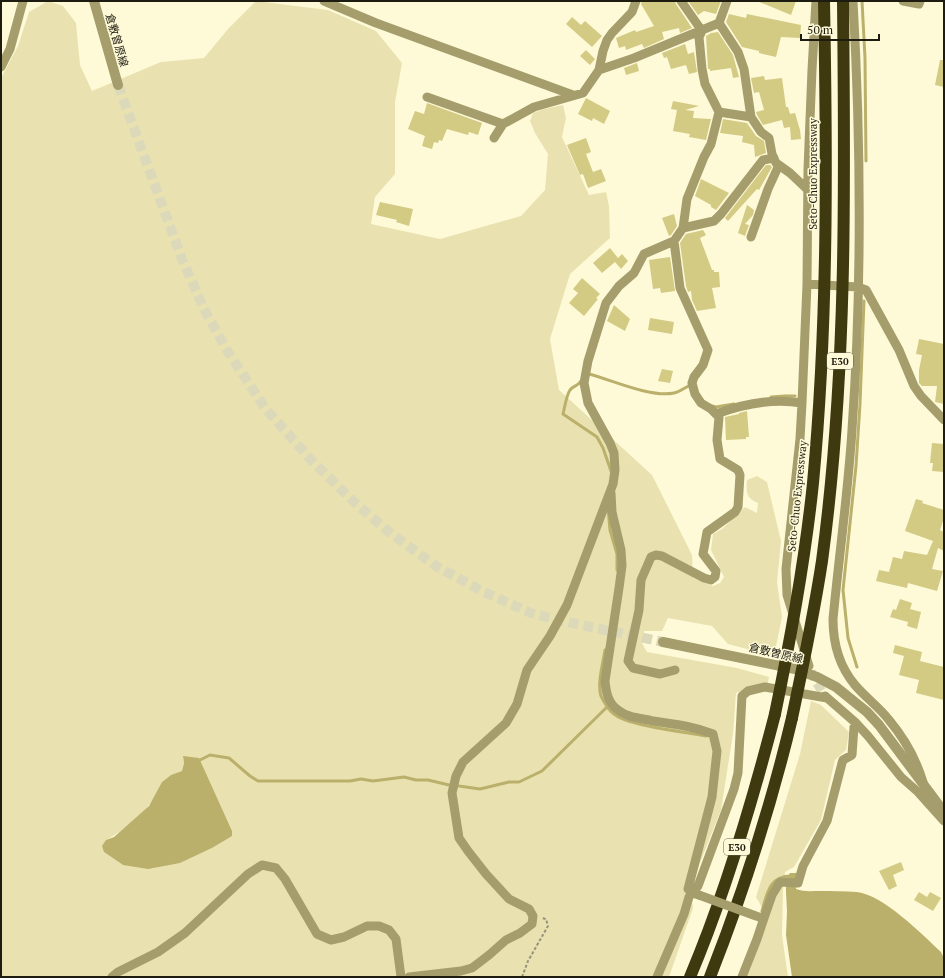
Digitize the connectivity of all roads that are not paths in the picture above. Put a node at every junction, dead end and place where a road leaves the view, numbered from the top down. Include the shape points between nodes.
1 (23, 1) edge
2 (94, 1) edge
3 (324, 1) edge
4 (636, 1) edge
5 (681, 1) edge
6 (727, 1) edge
7 (816, 1) edge
8 (824, 1) edge
9 (843, 1) edge
10 (853, 1) edge
11 (903, 1) edge
12 (920, 1) edge
13 (719, 24) junction
14 (702, 31) junction
15 (1, 67) edge
16 (599, 70) junction
17 (118, 85) tunnel mouth
18 (573, 95) junction
19 (427, 97) dead end
20 (719, 112) junction
21 (751, 117) junction
22 (503, 124) junction
23 (494, 138) dead end
24 (776, 162) junction
25 (808, 190) junction
26 (682, 228) junction
27 (751, 237) dead end
28 (674, 241) junction
29 (807, 284) junction
30 (858, 287) junction
31 (802, 403) junction
32 (716, 414) junction
33 (944, 420) edge
34 (611, 490) junction
35 (663, 642) tunnel mouth
36 (809, 666) tunnel mouth
37 (675, 670) dead end
38 (857, 724) junction
39 (923, 782) junction
40 (944, 812) edge
41 (944, 821) edge
42 (696, 894) junction
43 (760, 917) junction
44 (112, 977) edge
45 (401, 977) edge
46 (409, 977) edge
47 (657, 977) edge
48 (690, 977) edge
49 (710, 977) edge
50 (742, 977) edge

1 - 15 street via 10,49
2 - 17 street, 倉敷曽原線
3 - 18 street via 376,23
4 - 16 street via 632,12 607,40
5 - 14 street
6 - 13 street
7 - 25 street
8 - 48 highway, Seto-Chuo Expressway / E30, bridge via 826,195 822,375 804,558 792,634 775,714 753,795 731,868
9 - 49 highway, E30, bridge via 843,292 839,375 822,562 792,718 770,800 748,873
10 - 30 street via 859,170
11 - 12 street via 919,4
13 - 14 street
13 - 21 street via 738,52 744,69
14 - 16 street
14 - 20 street via 699,37 705,84
16 - 18 street via 583,93
18 - 22 street via 534,107
19 - 22 street
20 - 21 street
20 - 26 street via 711,144 687,199
21 - 24 street via 761,132 769,138
22 - 23 street
24 - 25 street
24 - 26 street via 763,160 714,221
24 - 27 street
25 - 29 street
26 - 28 street
28 - 32 street via 680,288 708,350 704,366 692,382 701,403
28 - 34 street via 644,254 634,273 618,286 606,303 588,362 584,383 588,403 614,453 616,470
29 - 30 street
29 - 31 street
30 - 33 street via 866,290 899,350 914,386
30 - 39 street via 852,430 832,619 833,631 843,668 855,686 890,720 917,762
31 - 32 street via 757,403
31 - 36 street via 786,569 788,595
32 - 37 street via 719,417 717,440 720,458 738,470 740,475 738,507 735,512 707,532 703,554 716,571 716,577 711,580 704,578 656,555 651,557 640,580 639,610 628,661 633,668 660,674
34 - 42 street via 612,512 622,566 605,681 606,694 610,703 628,716 700,729 713,734 716,751 709,810 688,889
34 - 46 street via 567,605 527,670 517,704 506,723 463,762 452,793 459,838 486,874 510,899 529,909 533,916 532,924 506,940 472,968
35 - 39 street, 倉敷曽原線 via 795,669 836,687 879,725
38 - 41 street via 901,777
38 - 42 street via 826,697 765,687 748,691 742,696 738,773
38 - 43 street via 854,727 852,755 843,760 827,821 803,866 798,883 780,882
39 - 40 street, 倉敷曽原線
42 - 43 street, bridge
42 - 47 street via 689,897 682,920
43 - 50 street via 757,939
44 - 45 street via 158,952 185,932 248,874 262,865 276,868 285,879 317,934 331,940 367,926 379,926 389,930 396,939

